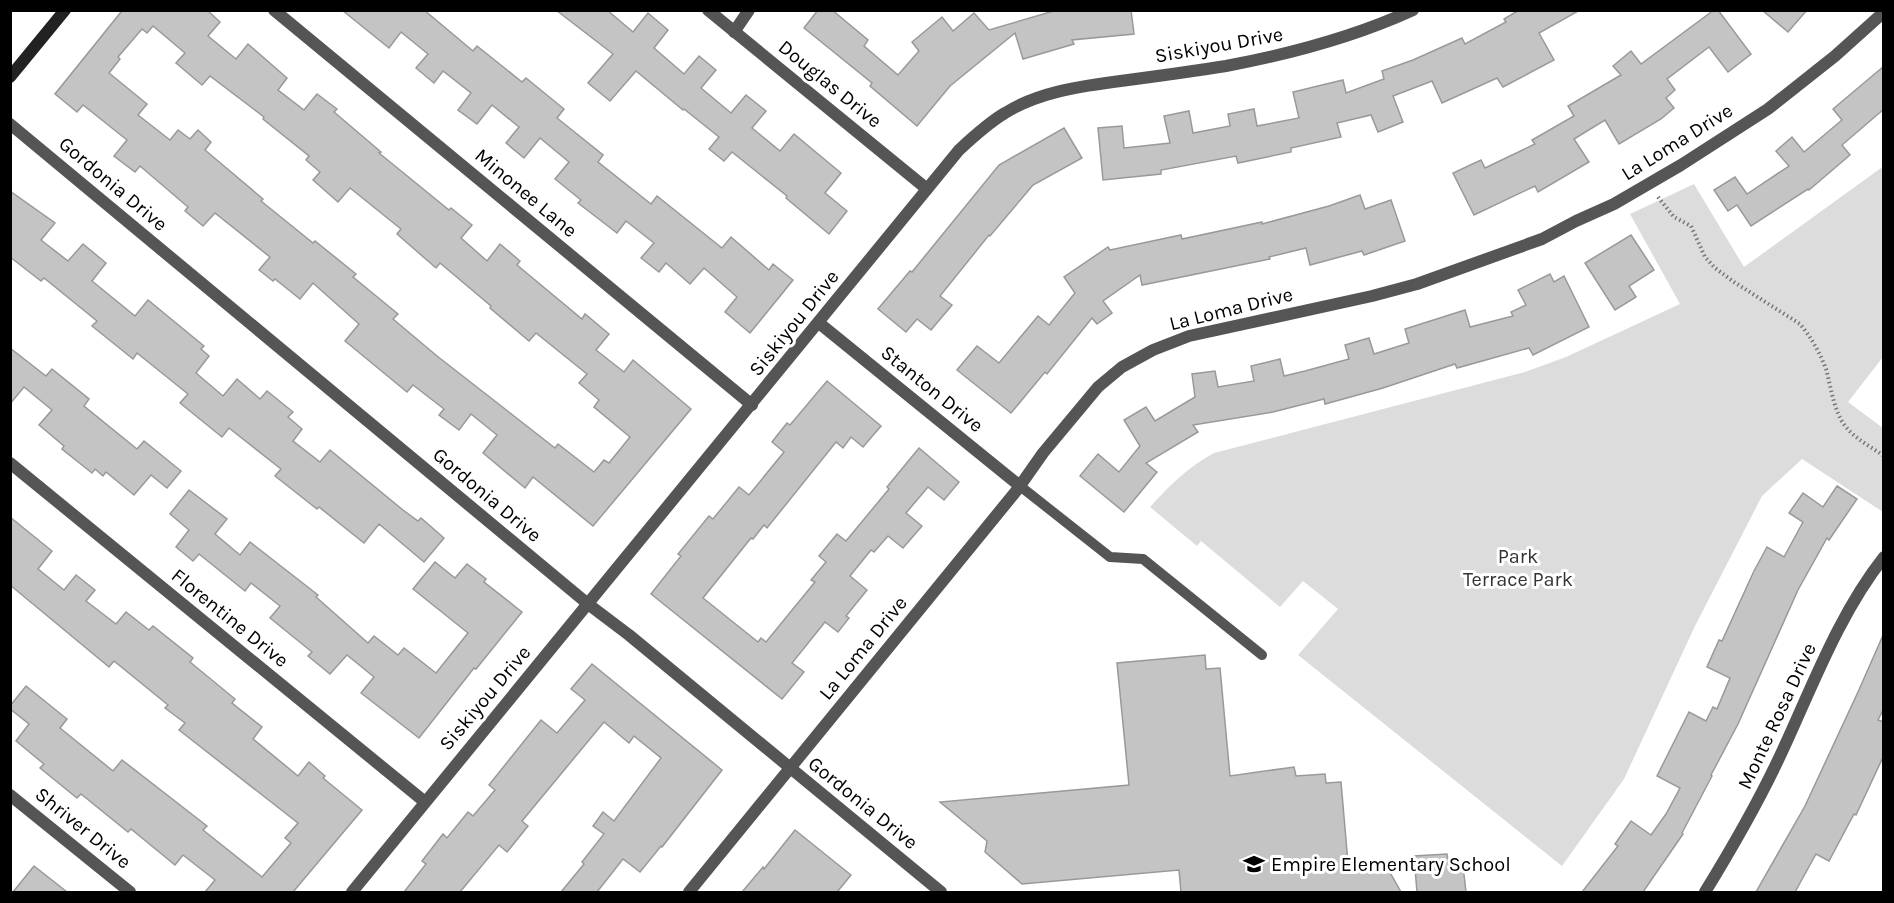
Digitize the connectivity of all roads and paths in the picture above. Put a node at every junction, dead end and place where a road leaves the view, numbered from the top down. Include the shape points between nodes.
1 (65, 10) edge
2 (274, 10) edge
3 (708, 10) edge
4 (749, 10) edge
5 (1413, 10) edge
6 (1884, 12) edge
7 (734, 32) junction
8 (10, 77) edge
9 (10, 124) edge
10 (1649, 183) junction
11 (927, 189) junction
12 (819, 323) junction
13 (752, 405) junction
14 (1884, 456) edge
15 (10, 464) edge
16 (1020, 486) junction
17 (1884, 557) edge
18 (588, 604) junction
19 (1262, 655) dead end
20 (789, 768) junction
21 (10, 795) edge
22 (425, 802) junction
23 (130, 892) edge
24 (352, 892) edge
25 (689, 892) edge
26 (941, 892) edge
27 (1705, 892) edge

1 - 8 street
2 - 13 street, Minonee Lane
3 - 7 street, Douglas Drive
4 - 7 street
5 - 11 street, Siskiyou Drive via 1310,48 1225,66 1069,88 1036,98 1005,112 958,150
6 - 10 street, La Loma Drive via 1768,108
7 - 11 street, Douglas Drive
9 - 18 street, Gordonia Drive
10 - 14 path via 1667,210 1691,226 1705,257 1715,268 1808,333 1844,424 1860,441
10 - 16 street, La Loma Drive via 1542,239 1417,284 1189,336 1153,350 1122,367 1098,387
11 - 12 street, Siskiyou Drive
12 - 13 street, Siskiyou Drive
12 - 16 street, Stanton Drive
13 - 18 street, Siskiyou Drive
15 - 22 street, Florentine Drive
16 - 19 lane via 1110,557 1143,559
16 - 20 street, La Loma Drive
17 - 27 street, Monte Rosa Drive via 1850,610 1750,818
18 - 20 street, Gordonia Drive
18 - 22 street, Siskiyou Drive
20 - 25 street, La Loma Drive
20 - 26 street, Gordonia Drive
21 - 23 street, Shriver Drive
22 - 24 street, Siskiyou Drive

